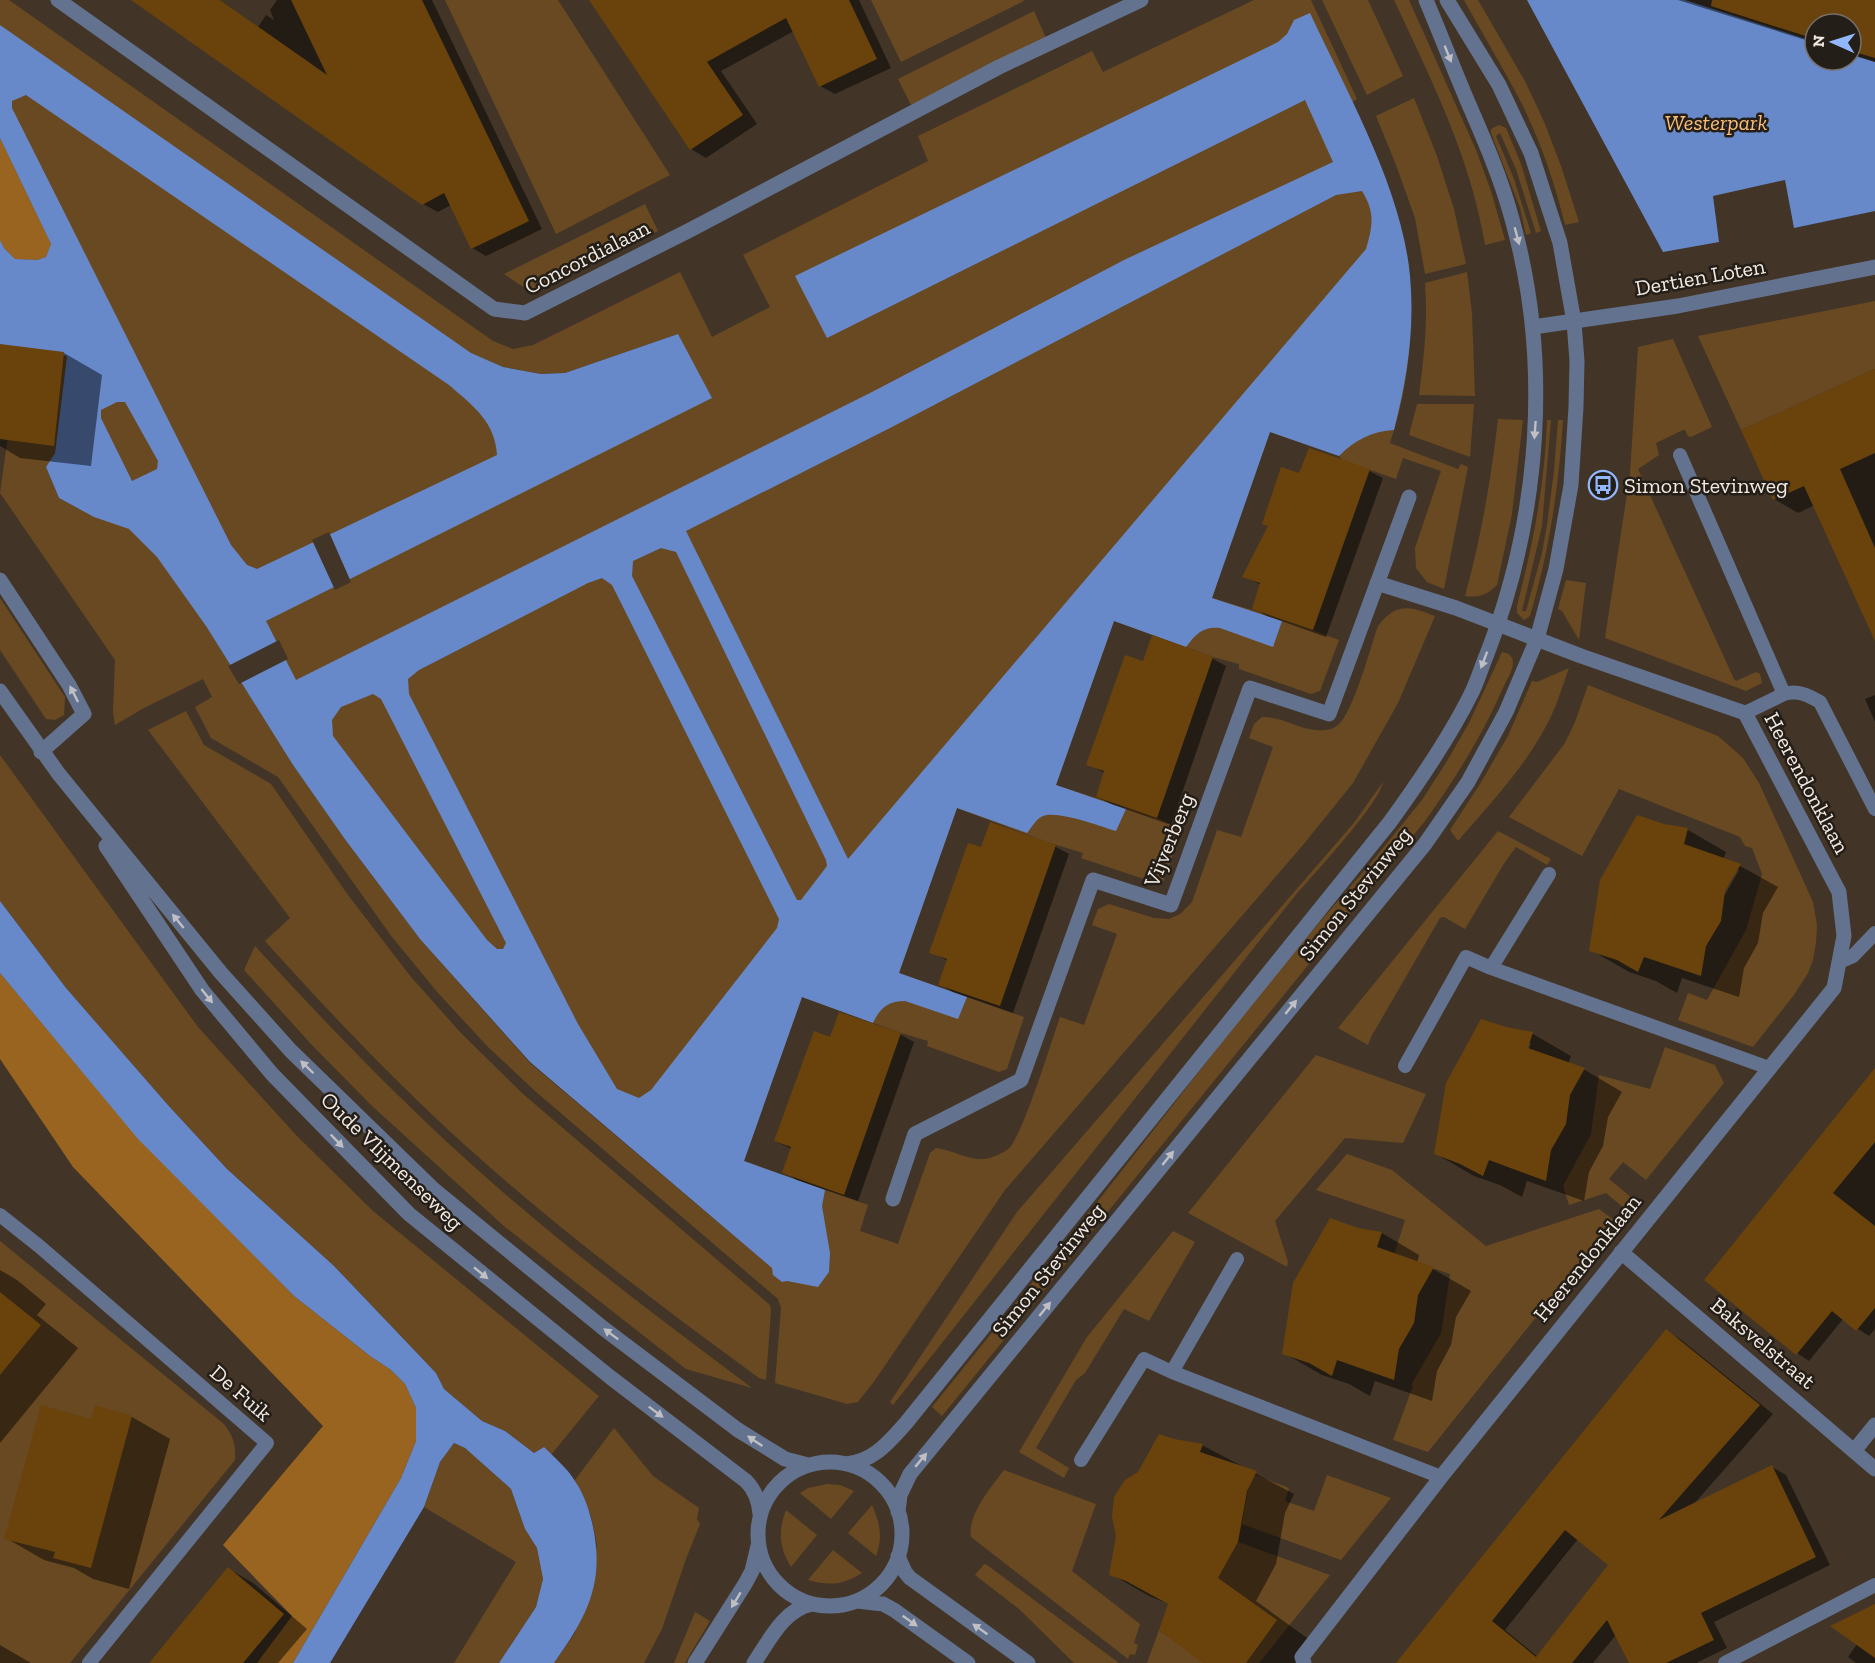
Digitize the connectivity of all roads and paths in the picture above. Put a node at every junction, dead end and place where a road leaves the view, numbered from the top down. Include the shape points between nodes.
1 (58, 0) edge
2 (1141, 0) edge
3 (1426, 0) edge
4 (1447, 0) edge
5 (1875, 267) edge
6 (1574, 322) junction
7 (1533, 327) junction
8 (1680, 455) dead end
9 (1409, 497) dead end
10 (0, 580) edge
11 (1377, 583) junction
12 (1498, 624) junction
13 (1537, 639) junction
14 (0, 691) edge
15 (1784, 694) junction
16 (1745, 713) junction
17 (41, 752) junction
18 (58, 773) junction
19 (1875, 809) edge
20 (1549, 874) dead end
21 (1875, 933) edge
22 (1839, 962) junction
23 (1491, 968) junction
24 (1405, 1066) dead end
25 (1769, 1068) junction
26 (893, 1199) dead end
27 (0, 1215) edge
28 (1621, 1252) junction
29 (1237, 1259) dead end
30 (1172, 1372) junction
31 (1875, 1425) edge
32 (1854, 1451) junction
33 (1082, 1460) dead end
34 (846, 1464) junction
35 (808, 1465) junction
36 (1875, 1469) edge
37 (1441, 1477) junction
38 (898, 1512) junction
39 (760, 1514) junction
40 (758, 1546) junction
41 (898, 1556) junction
42 (1875, 1585) edge
43 (857, 1601) junction
44 (812, 1604) junction
45 (89, 1663) edge
46 (695, 1663) edge
47 (754, 1663) edge
48 (968, 1663) edge
49 (1028, 1663) edge
50 (1304, 1663) edge
51 (1725, 1663) edge

1 - 2 street, Concordialaan via 494,309 525,313 999,67
3 -> 7 street, Simon Stevinweg via 1512,216
4 - 6 street, Simon Stevinweg via 1499,85 1531,153 1560,243
5 - 6 street, Dertien Loten
6 - 7 street, Dertien Loten
6 - 13 street, Simon Stevinweg via 1576,407 1570,485 1556,569
7 -> 12 street, Simon Stevinweg via 1537,404 1531,475 1518,556
8 - 15 lane
9 - 11 street, Vijverberg
17 -> 10 street via 84,714
11 - 12 street
11 - 26 street, Vijverberg via 1329,714 1251,688 1171,904 1093,880 1021,1080 915,1134
12 - 13 street, Heerendonklaan
12 -> 34 street, Simon Stevinweg via 1470,696 1424,775 1390,822 906,1423 878,1453
13 - 16 street, Heerendonklaan
38 -> 13 street, Simon Stevinweg via 910,1474 1425,844 1468,782 1506,712
14 - 17 street, Oude Vlijmenseweg
15 - 16 lane
15 - 19 lane via 1793,692 1820,702
16 - 22 street, Heerendonklaan via 1839,892 1844,936
17 - 18 street, Oude Vlijmenseweg
35 -> 18 street, Oude Vlijmenseweg via 785,1459 729,1423 603,1328 432,1188 291,1052 221,973
18 -> 39 street, Oude Vlijmenseweg via 201,990 272,1074 409,1215 746,1481
20 - 23 lane
21 - 22 lane via 1853,956
22 - 25 street, Heerendonklaan via 1834,988
23 - 24 lane via 1466,957
23 - 25 lane
25 - 28 street, Heerendonklaan
27 - 45 lane, De Fuik via 267,1443
28 - 32 street, Baksvelstraat
28 - 37 street, Heerendonklaan
29 - 30 lane
30 - 33 lane via 1144,1359
30 - 37 lane
31 - 32 street
32 - 36 street, Baksvelstraat
34 - 35 street
34 - 38 street via 878,1480
35 - 39 street via 782,1479
37 - 50 street, Heerendonklaan via 1302,1657
38 - 41 street via 902,1539
39 - 40 street
40 - 44 street via 770,1574 783,1590
40 -> 46 street via 752,1571
41 - 43 street via 888,1577
49 -> 41 street via 910,1578
42 - 51 lane
43 - 44 street via 838,1606
43 -> 48 street via 883,1604 894,1610
44 - 47 street via 788,1616

